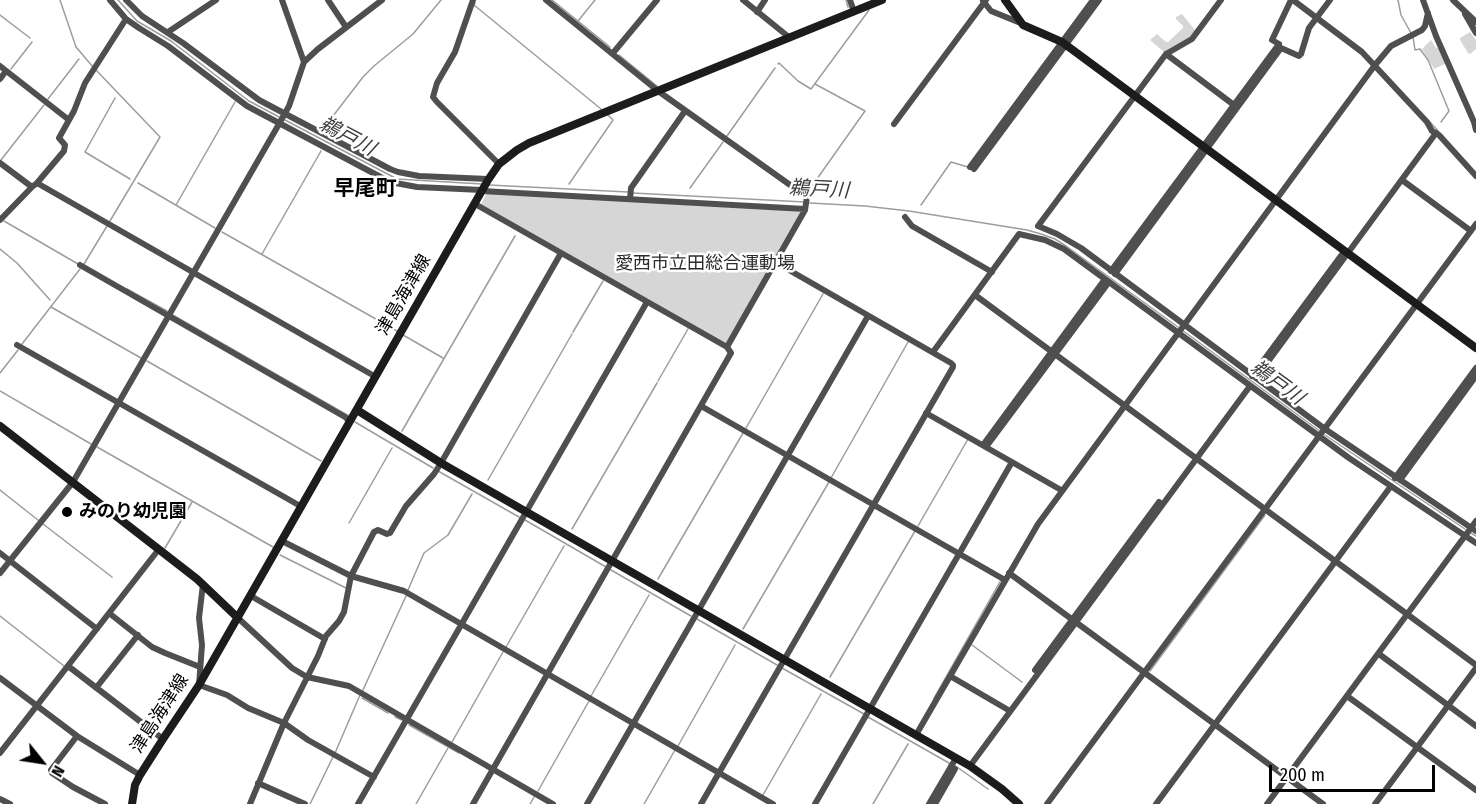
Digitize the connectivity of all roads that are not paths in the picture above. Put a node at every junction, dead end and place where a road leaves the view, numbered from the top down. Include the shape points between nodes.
1 (110, 0) edge
2 (126, 0) edge
3 (216, 0) edge
4 (282, 0) edge
5 (328, 0) edge
6 (382, 0) edge
7 (473, 0) edge
8 (546, 0) edge
9 (657, 0) edge
10 (742, 0) edge
11 (765, 0) edge
12 (850, 0) edge
13 (882, 0) edge
14 (1005, 0) edge
15 (1093, 0) edge
16 (1099, 0) edge
17 (1221, 0) edge
18 (1292, 0) edge
19 (1327, 0) edge
20 (1423, 0) edge
21 (1453, 0) edge
22 (984, 1) edge
23 (1462, 8) junction
24 (757, 12) junction
25 (854, 12) junction
26 (1428, 13) junction
27 (1318, 15) junction
28 (126, 19) junction
29 (1018, 22) dead end
30 (1476, 22) edge
31 (346, 27) junction
32 (168, 32) junction
33 (1476, 33) edge
34 (790, 38) junction
35 (1064, 44) junction
36 (613, 53) junction
37 (1166, 54) junction
38 (304, 62) junction
39 (1375, 65) junction
40 (0, 66) edge
41 (6, 71) junction
42 (0, 79) edge
43 (658, 91) junction
44 (1135, 96) junction
45 (1234, 105) junction
46 (685, 111) junction
47 (285, 114) junction
48 (69, 120) junction
49 (1475, 122) edge
50 (280, 123) junction
51 (894, 124) dead end
52 (1476, 130) edge
53 (1434, 132) junction
54 (1205, 148) junction
55 (0, 163) edge
56 (499, 164) junction
57 (972, 168) dead end
58 (1476, 176) edge
59 (488, 180) junction
60 (1402, 180) junction
61 (35, 185) junction
62 (482, 190) junction
63 (630, 198) junction
64 (1276, 200) junction
65 (475, 204) junction
66 (806, 208) junction
67 (905, 217) dead end
68 (0, 220) edge
69 (1476, 224) edge
70 (1471, 231) junction
71 (1346, 252) junction
72 (561, 253) junction
73 (775, 262) junction
74 (80, 265) dead end
75 (992, 272) junction
76 (1113, 272) junction
77 (194, 273) junction
78 (1107, 281) junction
79 (975, 295) junction
80 (647, 302) junction
81 (1417, 304) junction
82 (170, 315) junction
83 (868, 316) junction
84 (1180, 329) junction
85 (18, 345) dead end
86 (726, 347) junction
87 (1476, 348) edge
88 (933, 352) junction
89 (1053, 353) junction
90 (1476, 368) edge
91 (1476, 376) edge
92 (376, 377) junction
93 (1254, 377) junction
94 (1248, 385) junction
95 (119, 403) junction
96 (1125, 405) junction
97 (701, 406) junction
98 (357, 410) junction
99 (926, 413) junction
100 (350, 422) junction
101 (0, 426) edge
102 (1322, 433) junction
103 (984, 446) junction
104 (787, 455) junction
105 (1195, 457) junction
106 (1012, 462) junction
107 (441, 463) junction
108 (1397, 479) junction
109 (73, 482) junction
110 (1393, 488) junction
111 (1061, 490) junction
112 (873, 505) junction
113 (302, 507) junction
114 (1266, 510) junction
115 (527, 512) junction
116 (1476, 521) edge
117 (1470, 532) edge
118 (282, 541) junction
119 (1476, 543) edge
120 (159, 549) junction
121 (0, 553) edge
122 (959, 554) junction
123 (10, 561) junction
124 (613, 561) junction
125 (1337, 562) junction
126 (0, 573) edge
127 (1009, 573) junction
128 (351, 576) junction
129 (1005, 580) junction
130 (203, 583) junction
131 (251, 596) junction
132 (698, 610) junction
133 (109, 613) junction
134 (1408, 614) junction
135 (238, 618) junction
136 (1074, 620) junction
137 (462, 624) junction
138 (97, 629) junction
139 (138, 635) junction
140 (325, 639) junction
141 (1378, 654) junction
142 (784, 659) junction
143 (200, 665) junction
144 (68, 666) junction
145 (211, 666) junction
146 (1476, 666) edge
147 (1145, 673) junction
148 (548, 674) junction
149 (1476, 674) edge
150 (950, 676) junction
151 (307, 677) junction
152 (0, 678) edge
153 (200, 685) junction
154 (96, 688) junction
155 (1347, 696) junction
156 (36, 706) junction
157 (1450, 706) junction
158 (870, 709) junction
159 (1009, 710) junction
160 (407, 720) junction
161 (284, 723) junction
162 (633, 723) junction
163 (1216, 725) junction
164 (1476, 726) edge
165 (916, 735) junction
166 (77, 736) junction
167 (163, 739) junction
168 (1419, 748) junction
169 (0, 753) edge
170 (956, 758) junction
171 (951, 766) junction
172 (970, 766) junction
173 (493, 769) junction
174 (719, 773) junction
175 (140, 775) junction
176 (374, 777) junction
177 (1287, 777) junction
178 (258, 783) junction
179 (1476, 790) edge
180 (0, 798) edge
181 (10, 804) edge
182 (105, 804) edge
183 (132, 804) edge
184 (250, 804) edge
185 (305, 804) edge
186 (358, 804) edge
187 (473, 804) edge
188 (554, 804) edge
189 (586, 804) edge
190 (701, 804) edge
191 (773, 804) edge
192 (815, 804) edge
193 (929, 804) edge
194 (935, 804) edge
195 (1019, 804) edge
196 (1047, 804) edge
197 (1158, 804) edge
198 (1268, 804) edge
199 (1323, 804) edge
200 (1378, 804) edge

1 - 28 street
2 - 32 street via 142,16
3 - 32 street
4 - 38 street
5 - 31 street
6 - 31 street
7 - 56 street via 455,52 433,97
8 - 36 street
9 - 36 street
10 - 24 street
11 - 24 street
12 - 25 street
13 - 25 street, 津島海津線
14 - 35 street via 1023,25
15 - 35 street
16 - 35 street
17 - 37 street via 1192,39
18 - 27 street
18 - 45 street via 1272,40 1279,44
19 - 27 street
20 - 26 street
21 - 23 street
22 - 29 street via 991,10
22 - 51 street
23 - 30 street
23 - 33 street
24 - 34 street
25 - 34 street, 津島海津線
26 - 39 street via 1422,30 1391,45
26 - 49 street
27 - 39 street
27 - 54 street via 1309,28 1301,54 1281,48
28 - 48 street via 85,83
28 - 50 street via 247,106
31 - 38 street
32 - 47 street via 253,96
34 - 43 street, 津島海津線
35 - 44 street
35 - 57 street
36 - 43 street
37 - 44 street
37 - 45 street
38 - 47 street
39 - 53 street
39 - 64 street
40 - 41 street
41 - 42 street
41 - 48 street
43 - 46 street
43 - 56 street, 津島海津線 via 529,143
44 - 54 street
44 - 76 street via 1038,226 1057,234
45 - 54 street
46 - 63 street via 631,190
46 - 66 street via 807,197
47 - 50 street
47 - 59 street via 398,172
48 - 61 street via 59,138 65,145 64,151
49 - 52 street
50 - 62 street via 390,182
50 - 77 street
53 - 58 street
53 - 60 street
53 - 71 street
54 - 64 street
54 - 76 street
55 - 61 street
56 - 59 street, 津島海津線
59 - 62 street, 津島海津線
60 - 70 street
60 - 71 street
61 - 68 street
61 - 77 street
62 - 63 street
62 - 65 street, 津島海津線
63 - 66 street
64 - 71 street
64 - 84 street
65 - 72 street
65 - 92 street, 津島海津線
66 - 73 street
67 - 75 street via 912,226
69 - 70 street
70 - 81 street
71 - 81 street
71 - 93 street
72 - 80 street
72 - 107 street
73 - 83 street
73 - 86 street
74 - 82 street
75 - 78 street via 1019,234 1053,243
75 - 79 street
76 - 84 street
77 - 82 street
77 - 92 street
78 - 84 street
78 - 89 street
79 - 88 street
79 - 89 street
80 - 86 street
80 - 115 street
81 - 87 street
81 - 102 street
82 - 95 street
82 - 100 street
83 - 88 street
83 - 104 street
84 - 93 street
84 - 94 street
84 - 96 street
85 - 95 street
86 - 97 street via 731,353
88 - 99 street via 953,367
89 - 96 street
89 - 103 street
90 - 108 street
91 - 108 street
92 - 98 street, 津島海津線
93 - 102 street
94 - 102 street
94 - 105 street
95 - 109 street
95 - 113 street
96 - 105 street
96 - 111 street
97 - 104 street
97 - 124 street
98 - 100 street, 津島海津線
98 - 107 street
99 - 103 street
99 - 112 street
100 - 113 street, 津島海津線
101 - 109 street
102 - 108 street
102 - 110 street
102 - 114 street
103 - 106 street
104 - 112 street
104 - 132 street
105 - 114 street
105 - 136 street
106 - 111 street
106 - 122 street
107 - 115 street
107 - 128 street via 390,533 374,532
108 - 117 street
109 - 120 street
109 - 123 street
110 - 117 street
110 - 125 street
111 - 127 street
112 - 122 street
112 - 142 street
113 - 118 street, 津島海津線
114 - 125 street
114 - 147 street
115 - 124 street
115 - 137 street
116 - 117 street
117 - 119 street
117 - 134 street
118 - 128 street
118 - 131 street, 津島海津線
120 - 130 street
120 - 133 street
121 - 123 street
122 - 129 street
122 - 158 street
123 - 126 street
123 - 138 street
124 - 132 street
124 - 148 street
125 - 134 street
125 - 163 street
127 - 129 street
127 - 136 street
128 - 137 street via 404,591
128 - 140 street via 344,612
129 - 150 street
130 - 135 street
130 - 143 street
131 - 135 street, 津島海津線
131 - 140 street
132 - 142 street
132 - 162 street
133 - 138 street
133 - 139 street
134 - 141 street
134 - 146 street
135 - 145 street, 津島海津線
135 - 151 street
136 - 147 street
136 - 159 street
137 - 148 street
137 - 160 street
138 - 144 street
139 - 143 street via 165,653
139 - 154 street
140 - 151 street
141 - 155 street
141 - 157 street
142 - 158 street
142 - 174 street
143 - 145 street
143 - 153 street
144 - 154 street
144 - 156 street
145 - 153 street, 津島海津線
146 - 157 street
147 - 163 street
147 - 196 street
148 - 162 street
148 - 173 street
149 - 157 street
150 - 159 street
150 - 165 street
151 - 160 street via 349,686
151 - 161 street
152 - 156 street
153 - 161 street
153 - 167 street, 津島海津線
154 - 167 street
155 - 168 street
155 - 177 street
156 - 166 street
156 - 169 street
157 - 164 street
157 - 168 street
158 - 165 street
158 - 192 street
159 - 172 street
160 - 173 street
160 - 176 street
161 - 176 street
161 - 178 street
162 - 174 street
162 - 189 street
163 - 177 street
163 - 197 street
165 - 170 street
166 - 175 street
166 - 182 street via 52,773
167 - 175 street, 津島海津線
168 - 179 street
168 - 200 street
170 - 171 street
170 - 172 street
171 - 193 street
171 - 194 street via 955,769
172 - 195 street
173 - 187 street
173 - 188 street
174 - 190 street
174 - 191 street
175 - 183 street, 津島海津線
176 - 186 street
177 - 198 street
177 - 199 street
178 - 184 street
178 - 185 street
180 - 181 street

